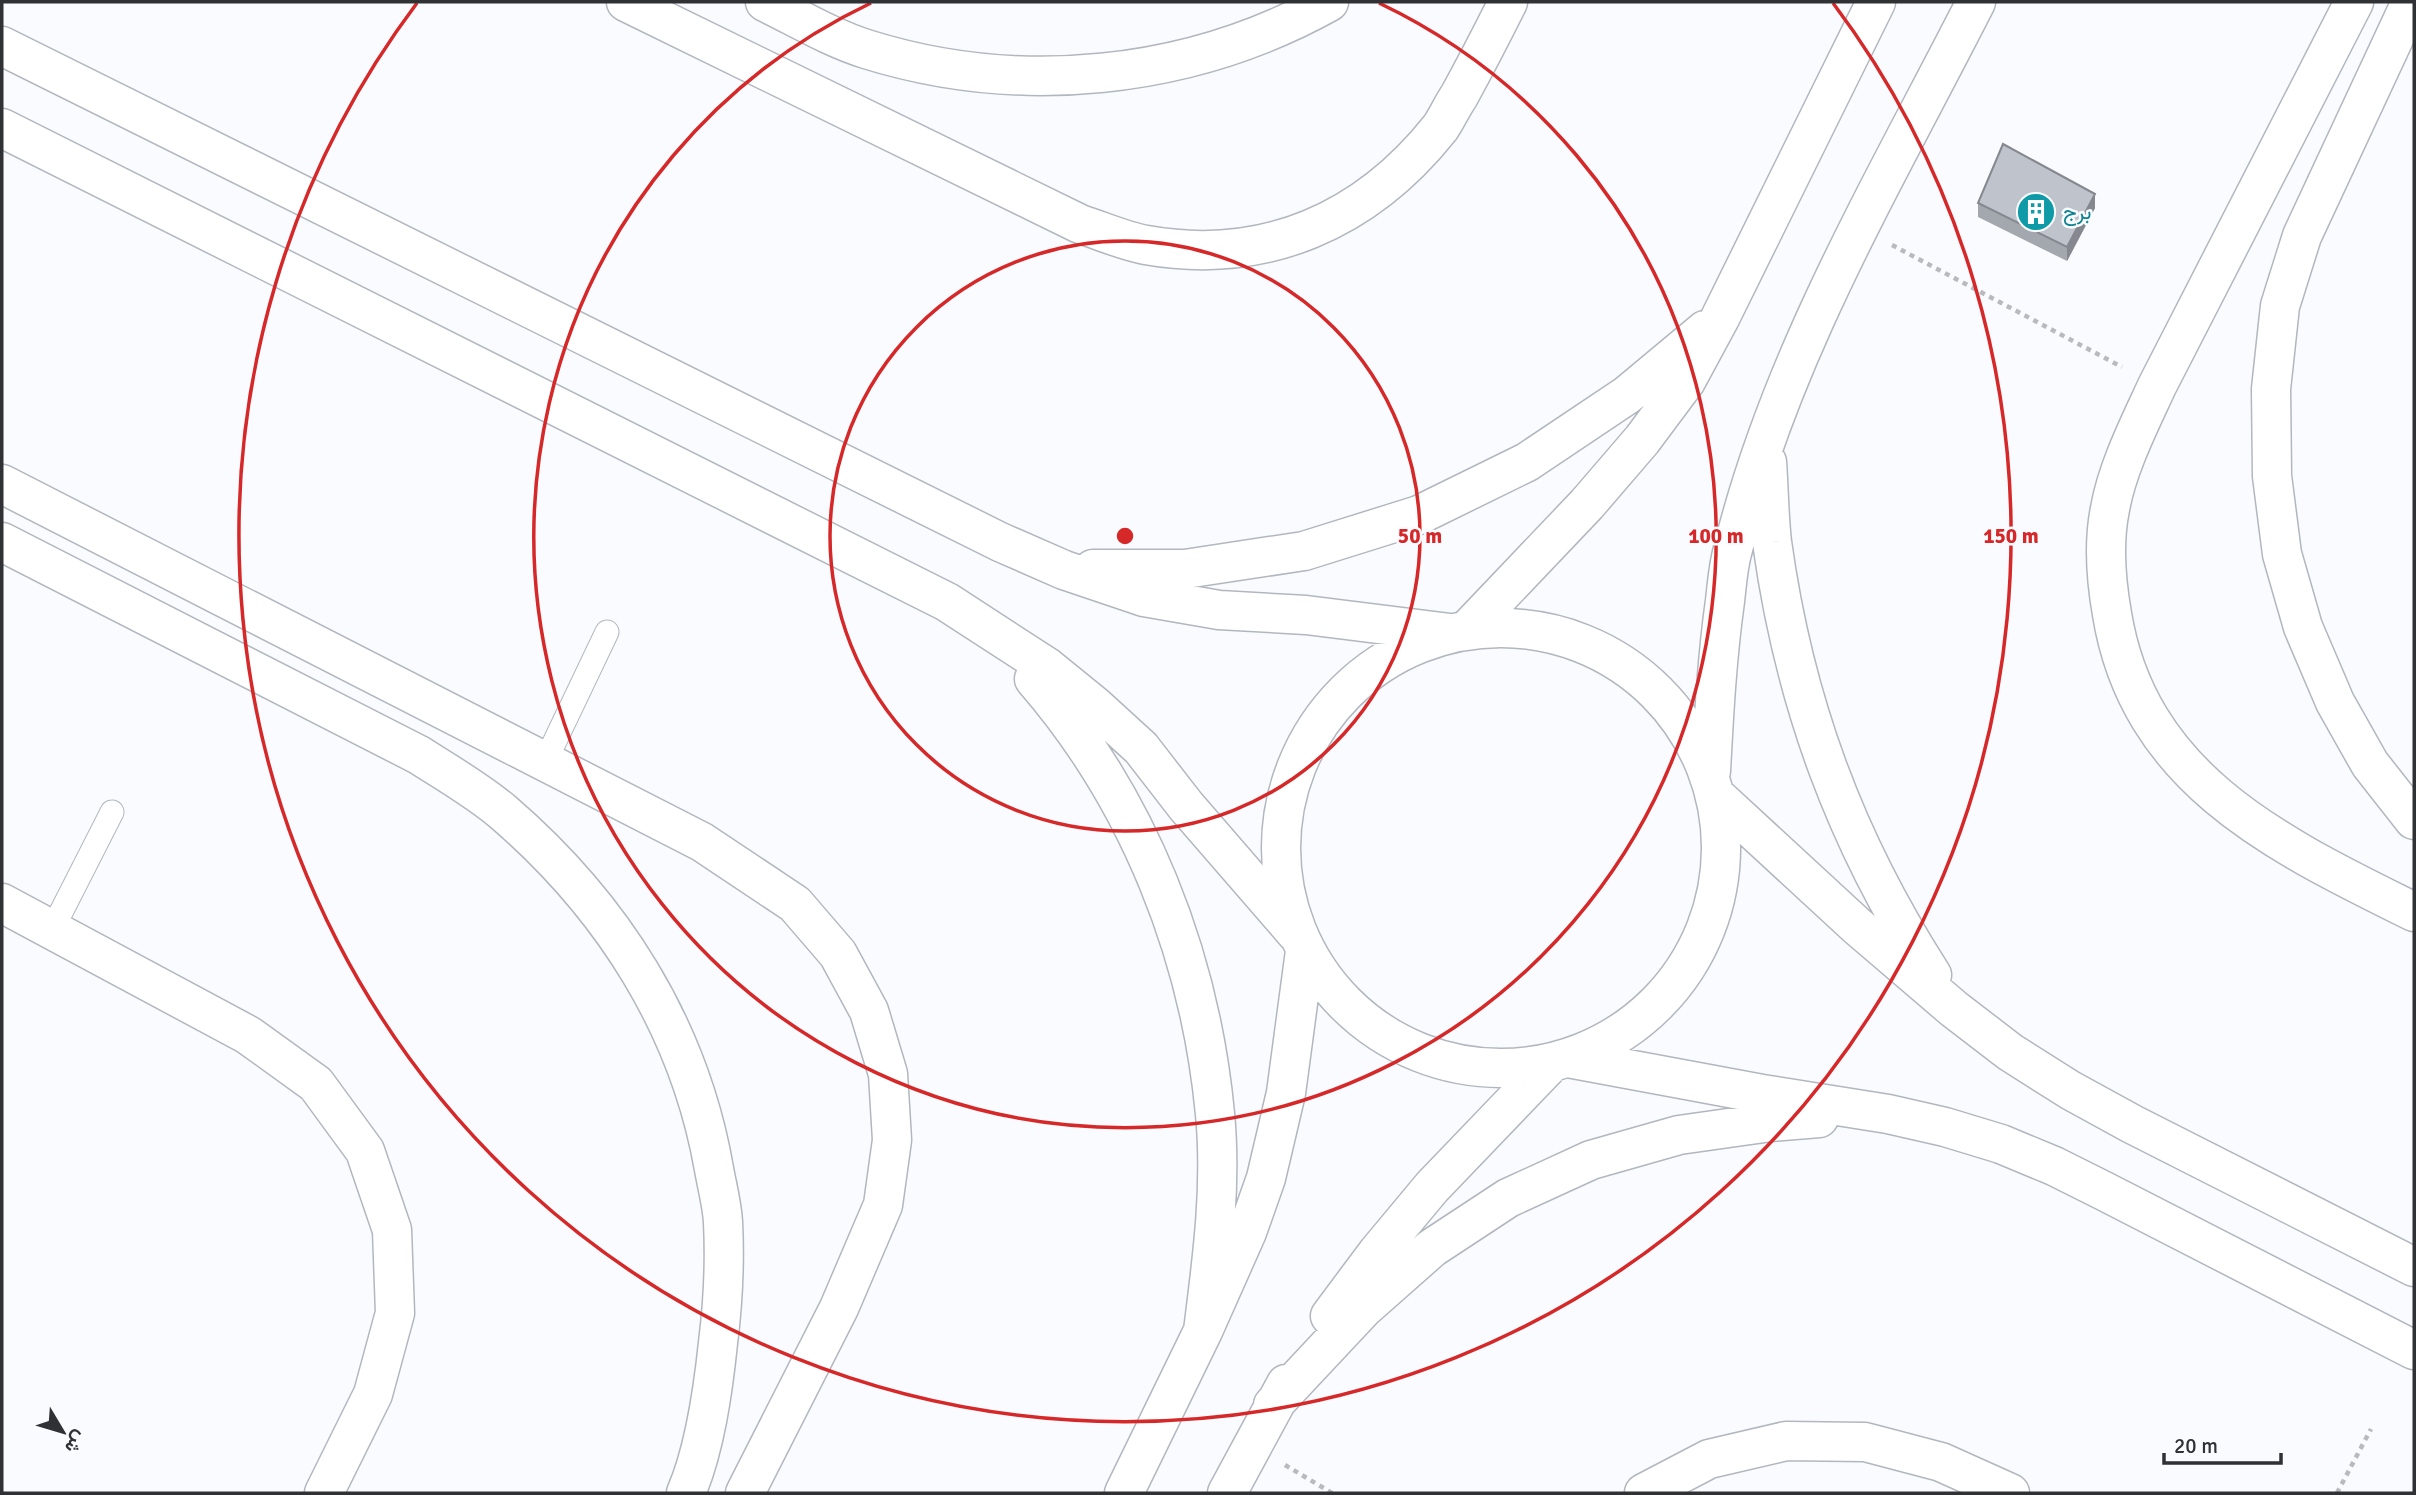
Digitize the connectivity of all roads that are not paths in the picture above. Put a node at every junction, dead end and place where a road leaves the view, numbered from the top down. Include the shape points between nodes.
1 (626, 2) edge
2 (765, 2) edge
3 (1329, 2) edge
4 (1508, 2) edge
5 (1876, 2) edge
6 (1976, 2) edge
7 (2411, 2) edge
8 (2350, 9) edge
9 (810, 24) junction
10 (2393, 37) junction
11 (2, 46) edge
12 (781, 77) junction
13 (2, 128) edge
14 (1720, 318) junction
15 (1765, 438) junction
16 (2, 484) edge
17 (2, 542) edge
18 (1064, 570) junction
19 (1459, 631) junction
20 (607, 632) dead end
21 (994, 632) junction
22 (482, 730) junction
23 (545, 762) junction
24 (457, 779) junction
25 (1713, 786) junction
26 (112, 812) dead end
27 (2414, 820) edge
28 (2, 903) edge
29 (2414, 912) edge
30 (52, 930) junction
31 (1301, 942) junction
32 (1954, 1009) junction
33 (1560, 1061) junction
34 (1888, 1114) junction
35 (2414, 1267) edge
36 (1203, 1331) junction
37 (2414, 1350) edge
38 (1273, 1405) junction
39 (324, 1493) edge
40 (686, 1493) edge
41 (745, 1493) edge
42 (1124, 1493) edge
43 (1227, 1493) edge
44 (1644, 1493) edge
45 (2010, 1493) edge

1 - 12 street
2 - 9 street
3 - 9 street via 1230,47 1158,66 1084,75 1010,76 936,67 864,48
4 - 12 street via 1441,126 1396,177 1341,216 1278,242 1212,251 1144,245 1080,224
5 - 14 street
6 - 15 street via 1860,229
7 - 10 street
8 - 10 street
8 - 29 street via 2131,442 2110,509 2106,577 2117,643 2142,706 2178,760 2225,804 2280,842
9 - 12 street
10 - 27 street via 2302,236 2280,306 2271,388 2272,476 2282,554 2303,627 2335,702 2370,764
11 - 18 street
13 - 21 street via 947,602
14 - 18 street via 1627,395 1527,462 1419,515 1304,551 1185,569
14 - 19 street via 1686,380 1642,440 1587,503
15 - 25 street via 1732,551 1716,663
15 - 32 street via 1774,553 1789,640 1816,738 1852,833 1899,923
16 - 22 street
17 - 24 street via 419,755
18 - 19 street via 1144,597 1219,610
19 - 25 street via 1515,626 1558,633 1599,649 1636,672 1668,701 1692,737
19 - 31 street via 1420,641 1370,670 1328,710 1298,761 1282,817 1281,875
20 - 23 lane
21 - 31 street via 1046,667 1141,748
21 - 36 street via 1065,714 1124,806 1168,904 1199,1008 1216,1115 1216,1224
22 - 23 street
22 - 24 street
23 - 41 street via 702,842 795,904 838,954 869,1011 888,1074 892,1140 883,1205 839,1308
24 - 40 street via 502,811 573,881 631,954 676,1037 707,1126 723,1219 722,1314 712,1401
25 - 32 street via 1857,926
25 - 33 street via 1722,851 1714,905 1693,956 1660,1000 1618,1035
26 - 30 lane
28 - 30 street
30 - 39 street via 248,1035 316,1084 365,1151 392,1230 395,1314 373,1394
31 - 33 street via 1327,986 1362,1021 1405,1048 1452,1064 1502,1069
31 - 36 street via 1286,1093 1266,1178
32 - 35 street via 2070,1090
33 - 34 street
33 - 38 street via 1432,1187 1377,1252
34 - 37 street via 2001,1144 2054,1166
34 - 38 street via 1771,1122 1679,1135 1591,1160 1508,1198 1432,1248 1363,1309
36 - 42 street
38 - 43 street
44 - 45 street via 1709,1459 1786,1441 1865,1442 1941,1462

